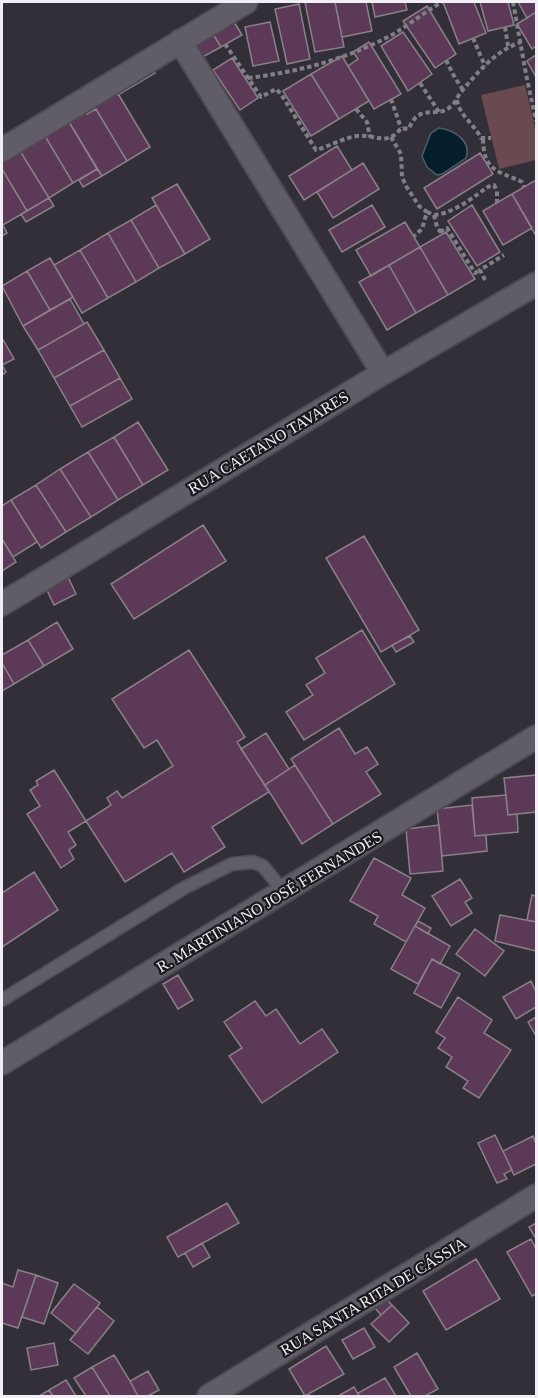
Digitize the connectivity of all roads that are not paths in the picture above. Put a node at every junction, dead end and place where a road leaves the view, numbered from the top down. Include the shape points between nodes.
1 (246, 2) edge
2 (180, 41) junction
3 (2, 150) edge
4 (537, 284) edge
5 (383, 373) junction
6 (2, 603) edge
7 (537, 737) edge
8 (284, 892) junction
9 (2, 1000) edge
10 (2, 1064) edge
11 (537, 1196) edge
12 (208, 1396) edge

1 - 2 street
2 - 3 street
2 - 5 street
4 - 5 street, RUA CAETANO TAVARES
5 - 6 street, RUA CAETANO TAVARES
7 - 8 street, R. MARTINIANO JOSÉ FERNANDES
8 - 9 lane via 263,866 253,862 232,864 184,888
8 - 10 street, R. MARTINIANO JOSÉ FERNANDES
11 - 12 street, RUA SANTA RITA DE CÁSSIA

